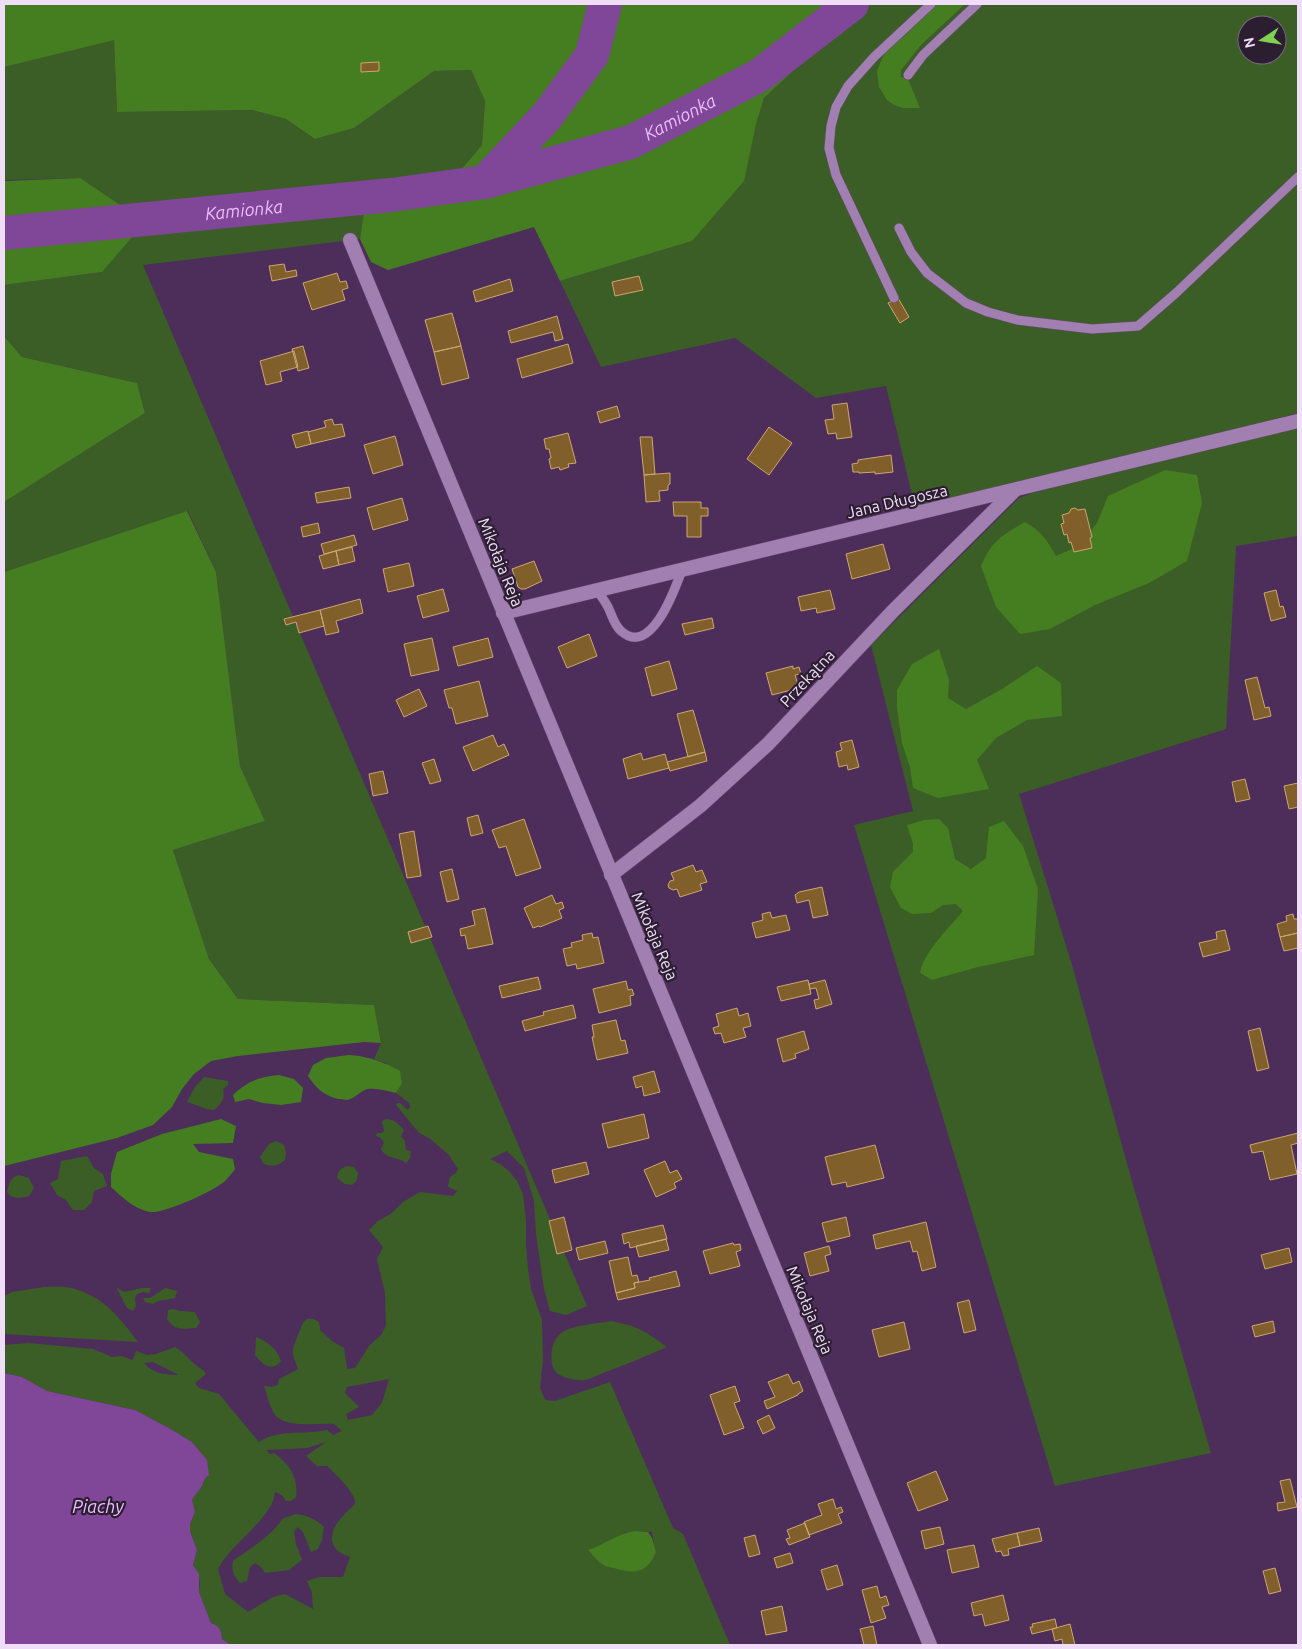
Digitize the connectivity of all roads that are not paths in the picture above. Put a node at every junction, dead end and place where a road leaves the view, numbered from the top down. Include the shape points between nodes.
1 (932, 4) edge
2 (977, 4) edge
3 (908, 75) dead end
4 (1298, 177) edge
5 (899, 228) dead end
6 (350, 240) dead end
7 (894, 298) dead end
8 (1298, 420) edge
9 (1015, 490) junction
10 (682, 570) junction
11 (598, 590) junction
12 (503, 613) junction
13 (611, 875) junction
14 (930, 1645) edge

1 - 7 lane via 874,57 848,86 836,107 831,126 829,148 836,175
2 - 3 lane via 923,55
4 - 5 lane via 1138,326 1092,329 1017,320 988,312 966,302 928,273 911,252
6 - 12 street, Mikołaja Reja
8 - 9 street, Jana Długosza
9 - 10 street, Jana Długosza
9 - 13 street, Przekątna via 893,611 768,744 700,806
10 - 11 street, Jana Długosza
10 - 11 lane via 658,622 637,637 627,636 619,630
11 - 12 street, Jana Długosza
12 - 13 street, Mikołaja Reja
13 - 14 street, Mikołaja Reja

